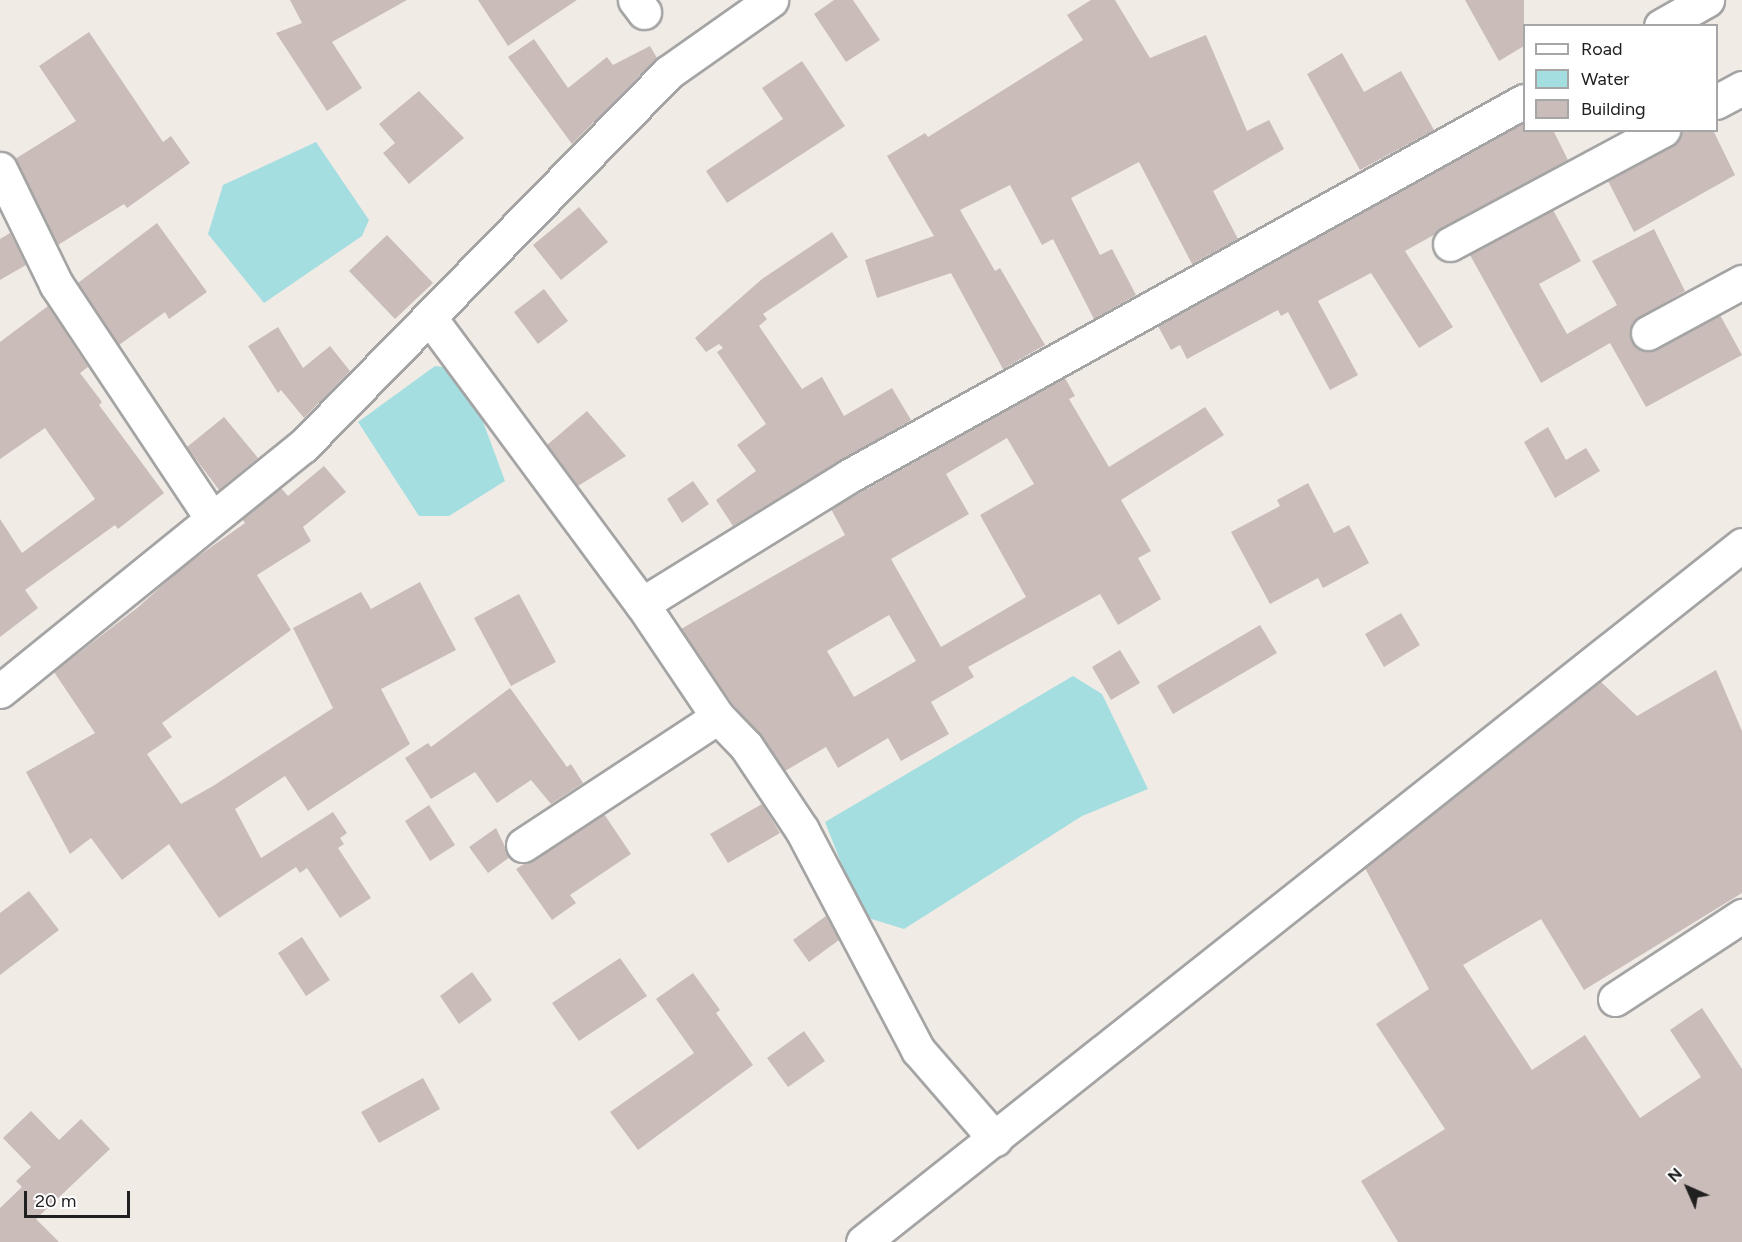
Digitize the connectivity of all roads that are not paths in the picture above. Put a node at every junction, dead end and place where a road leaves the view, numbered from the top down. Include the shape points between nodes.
1 (771, 0) edge
2 (1707, 0) edge
3 (1665, 24) edge
4 (1742, 88) edge
5 (1718, 101) edge
6 (1523, 102) edge
7 (1659, 132) edge
8 (0, 169) edge
9 (1450, 244) dead end
10 (1742, 282) edge
11 (430, 318) junction
12 (1648, 333) dead end
13 (212, 519) junction
14 (1742, 545) edge
15 (642, 604) junction
16 (0, 691) edge
17 (718, 717) junction
18 (523, 845) dead end
19 (1742, 916) edge
20 (1615, 999) dead end
21 (995, 1139) junction
22 (863, 1242) edge

1 - 11 street via 669,72
2 - 3 street
4 - 5 street
6 - 15 street via 849,476
7 - 9 street
8 - 13 street via 56,284
10 - 12 street
11 - 13 street via 303,446
11 - 15 street
13 - 16 street
14 - 21 street
15 - 17 street
17 - 18 street
17 - 21 street via 746,746 802,830 918,1050
19 - 20 street
21 - 22 street

